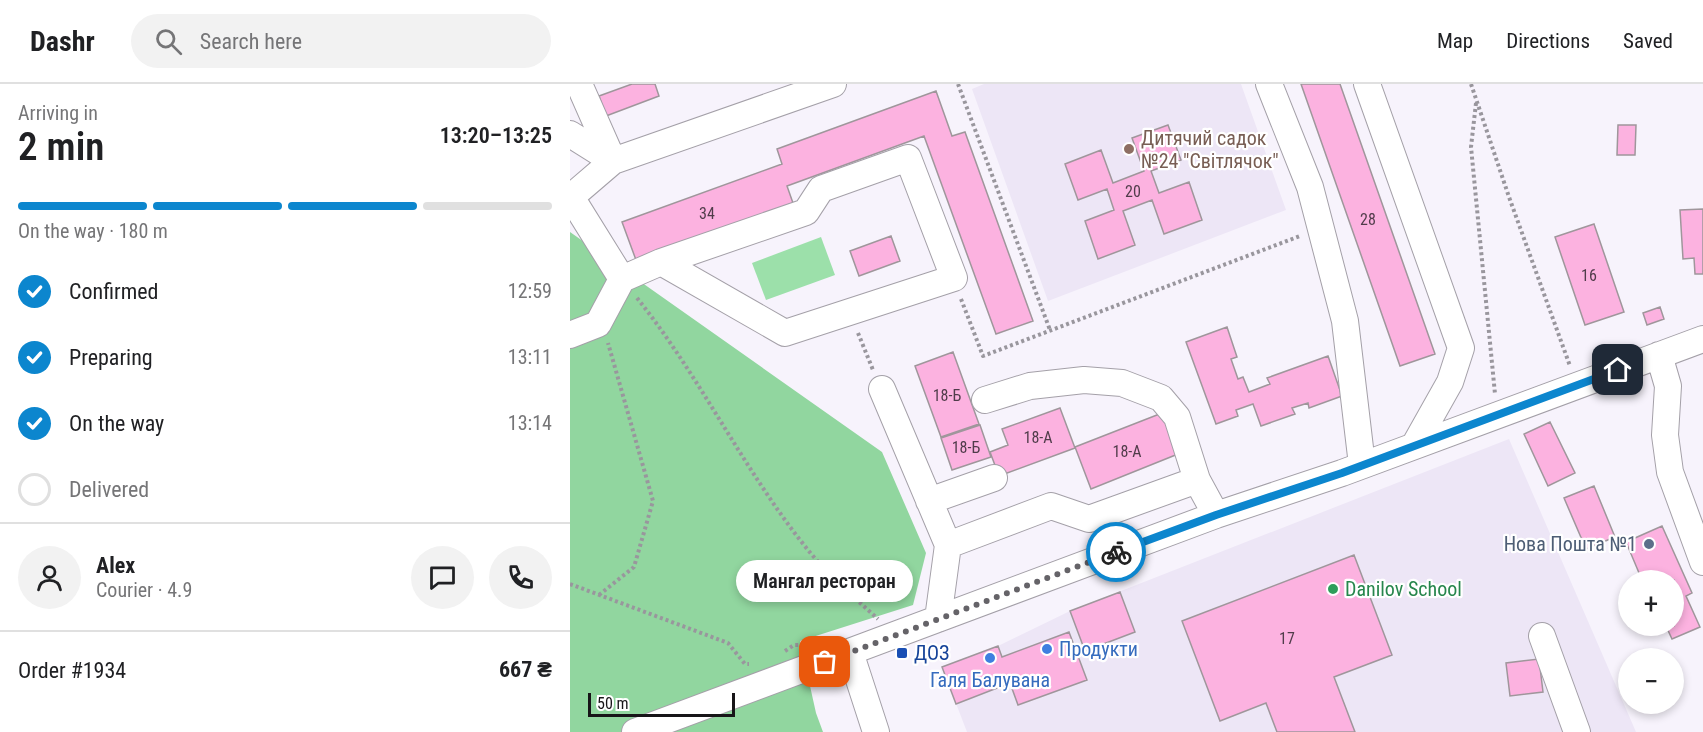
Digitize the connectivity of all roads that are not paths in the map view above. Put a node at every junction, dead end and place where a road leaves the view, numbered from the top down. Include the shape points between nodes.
1 (579, 84) edge
2 (833, 84) edge
3 (1269, 84) edge
4 (1367, 84) edge
5 (570, 134) edge
6 (613, 160) junction
7 (661, 262) junction
8 (622, 279) junction
9 (570, 335) edge
10 (1703, 339) edge
11 (1659, 355) junction
12 (878, 380) road end
13 (985, 400) dead end
14 (1413, 446) junction
15 (1362, 465) junction
16 (994, 478) dead end
17 (1197, 480) junction
18 (929, 501) junction
19 (1216, 515) junction
20 (948, 546) junction
21 (1703, 562) edge
22 (938, 619) junction
23 (1542, 636) dead end
24 (850, 652) junction
25 (635, 732) edge
26 (876, 732) edge
27 (1576, 732) edge

1 - 6 street
2 - 6 street
3 - 15 street via 1310,187 1345,321
4 - 14 street via 1461,348 1450,382
5 - 6 street
6 - 8 street via 571,197
7 - 7 street via 785,333 954,278 908,158 821,189 806,212
7 - 8 street
8 - 9 street via 598,324
10 - 11 street
11 - 14 street
11 - 21 street via 1668,386 1665,435 1670,472
12 - 18 street
13 - 17 street via 1030,386 1084,380 1122,383 1161,398 1176,417
14 - 15 street
15 - 19 street
16 - 18 street
17 - 19 street
17 - 20 street via 1089,519 1051,506
18 - 20 street
19 - 22 street
20 - 22 street
22 - 24 street
23 - 27 street
24 - 25 street
24 - 26 street

